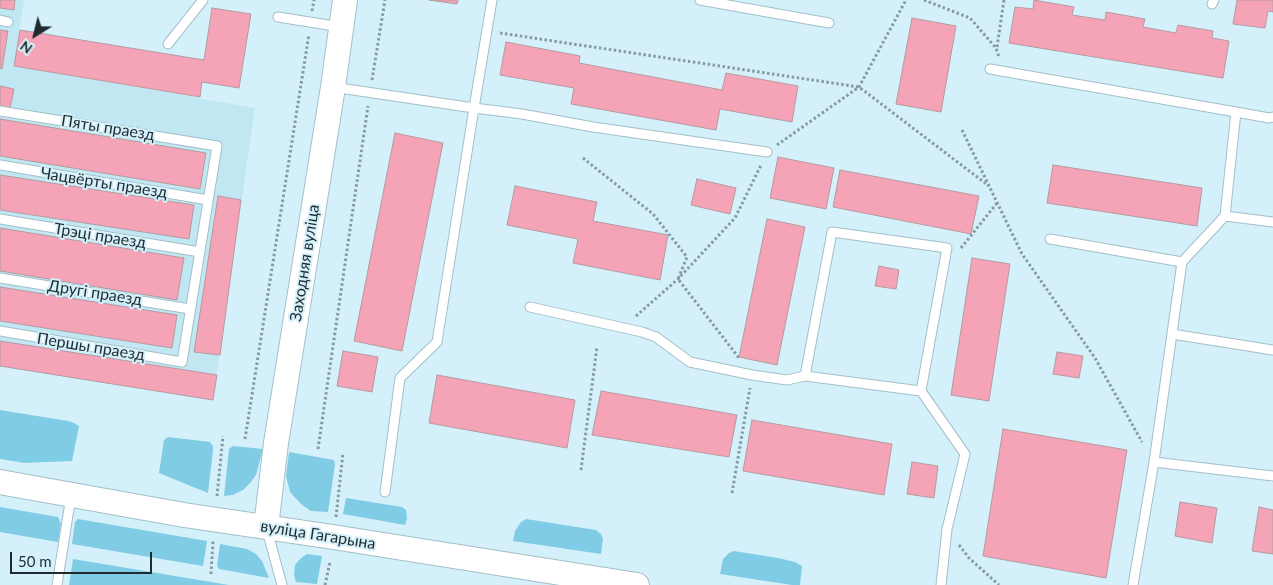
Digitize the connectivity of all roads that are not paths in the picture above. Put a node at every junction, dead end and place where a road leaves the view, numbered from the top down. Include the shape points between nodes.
1 (203, 0) edge
2 (345, 0) edge
3 (492, 0) edge
4 (700, 0) edge
5 (278, 17) dead end
6 (829, 23) dead end
7 (342, 27) junction
8 (168, 44) dead end
9 (990, 69) dead end
10 (333, 87) junction
11 (474, 108) junction
12 (0, 111) edge
13 (1236, 112) junction
14 (1273, 117) edge
15 (767, 152) road end
16 (0, 165) edge
17 (208, 200) junction
18 (1225, 216) junction
19 (0, 219) edge
20 (1273, 222) edge
21 (1050, 239) dead end
22 (200, 252) junction
23 (1182, 262) junction
24 (0, 278) edge
25 (530, 307) dead end
26 (190, 309) junction
27 (0, 332) edge
28 (1172, 334) junction
29 (1273, 350) edge
30 (804, 376) junction
31 (921, 391) junction
32 (1154, 462) junction
33 (1273, 476) edge
34 (0, 482) edge
35 (385, 492) dead end
36 (72, 495) junction
37 (266, 527) junction
38 (605, 583) edge
39 (57, 585) edge
40 (282, 585) edge
41 (637, 585) edge
42 (941, 585) edge
43 (1134, 585) edge

1 - 8 lane
2 - 7 main road, Заходняя вуліца
3 - 11 lane
4 - 6 lane
5 - 7 lane
7 - 10 main road, Заходняя вуліца
9 - 13 lane
10 - 11 lane
10 - 37 main road, Заходняя вуліца via 276,443
11 - 15 lane
11 - 35 lane via 437,342 400,378
12 - 17 lane, Пяты праезд via 217,146
13 - 14 lane
13 - 18 lane
16 - 17 lane, Чацвёрты праезд
17 - 22 lane
18 - 20 lane
18 - 23 lane
19 - 22 lane, Трэці праезд
21 - 23 lane
22 - 26 lane
23 - 28 lane
24 - 26 lane, Другі праезд
25 - 30 lane via 656,336 690,362 787,380
26 - 27 lane, Першы праезд via 182,362
28 - 29 lane
28 - 32 lane
30 - 31 lane
30 - 31 lane via 832,232 948,248
31 - 42 lane via 964,454 947,529
32 - 33 lane
32 - 43 lane
34 - 36 main road, вуліца Гагарына
36 - 37 main road, вуліца Гагарына
36 - 39 lane
37 - 38 main road, вуліца Гагарына
37 - 40 lane
38 - 41 main road, вуліца Гагарына

